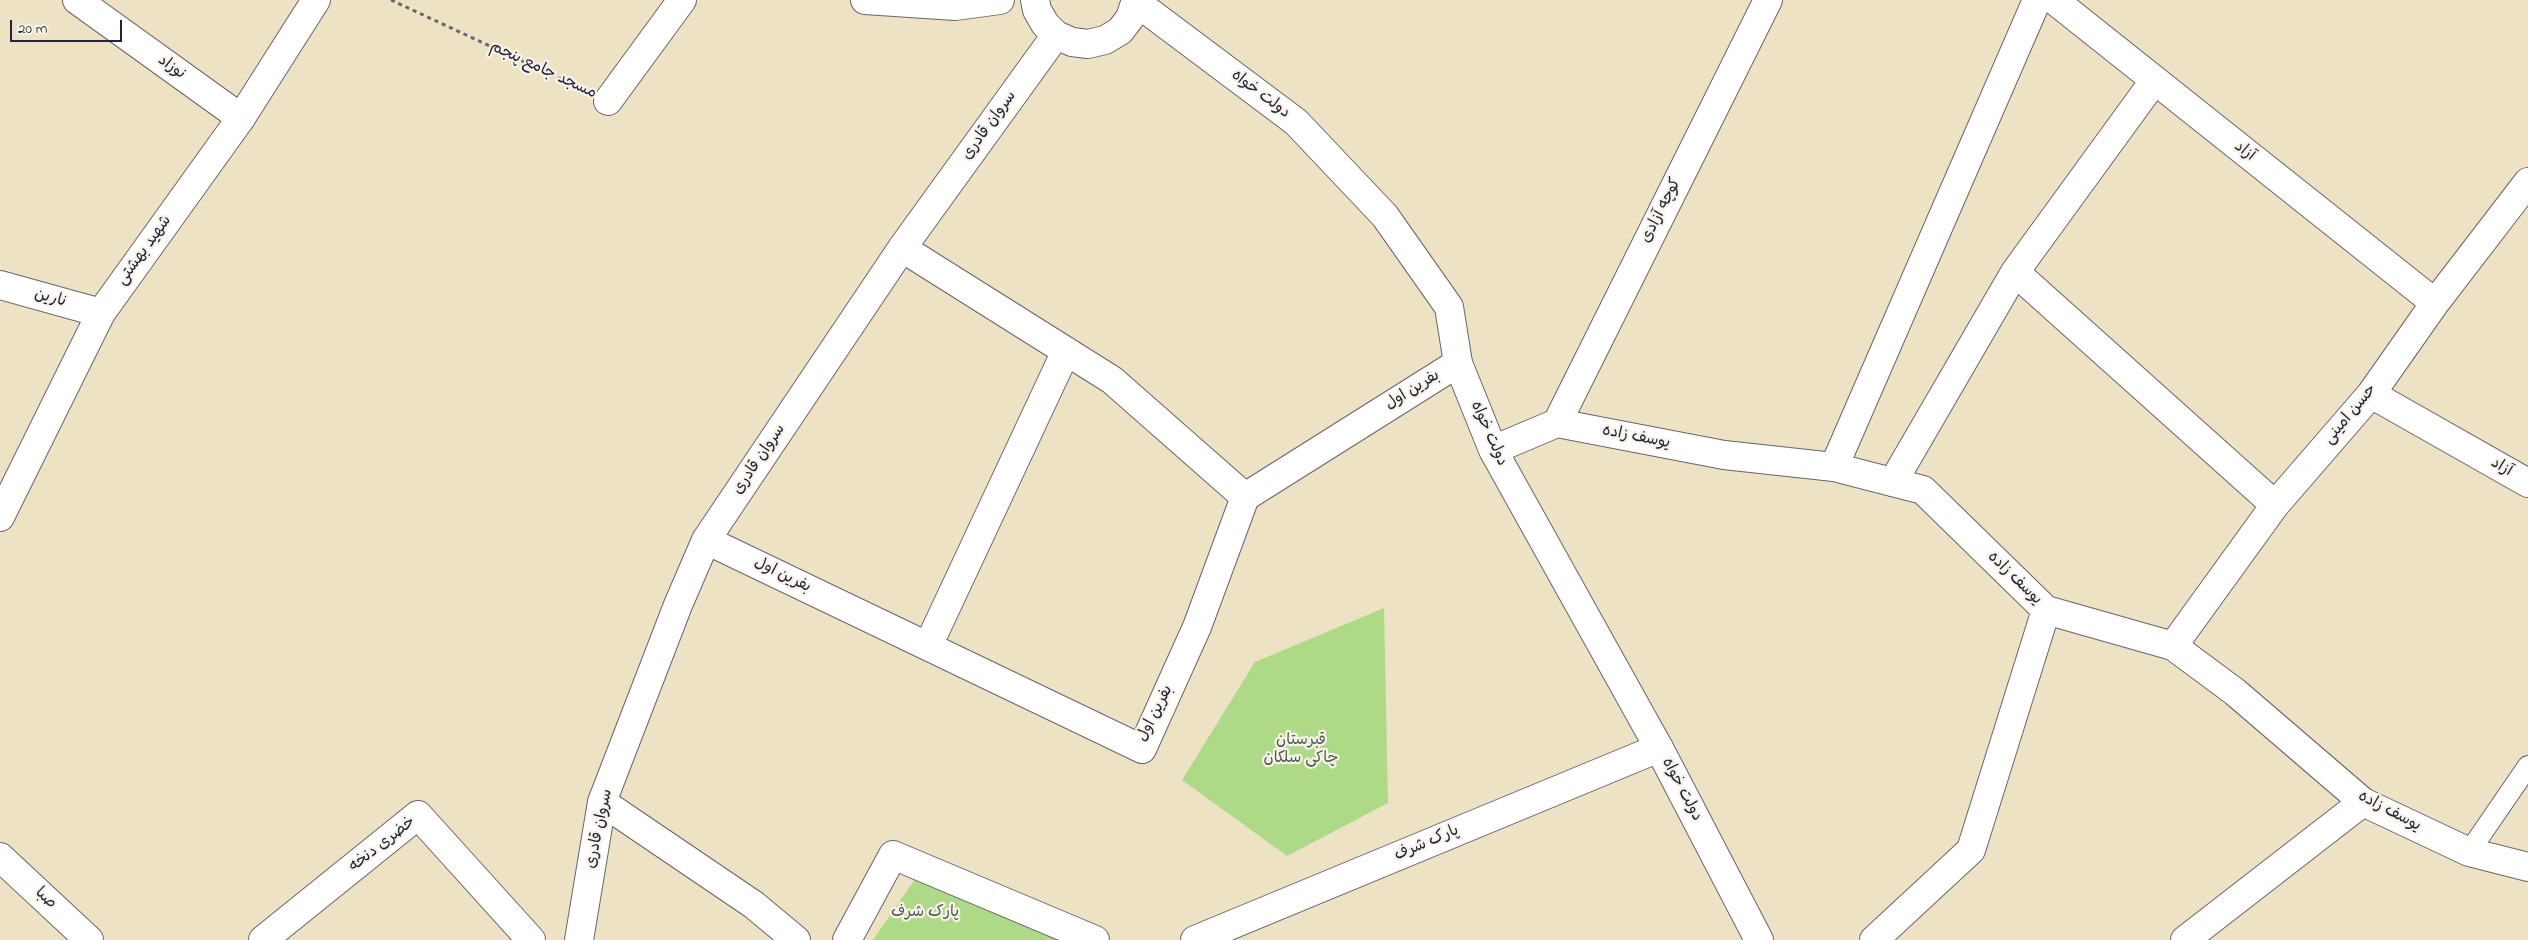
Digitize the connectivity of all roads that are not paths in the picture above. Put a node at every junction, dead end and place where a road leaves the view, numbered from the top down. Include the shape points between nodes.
1 (77, 0) edge
2 (316, 0) edge
3 (682, 0) edge
4 (865, 0) edge
5 (1000, 0) edge
6 (1035, 0) edge
7 (1768, 0) edge
8 (2037, 0) edge
9 (2054, 0) edge
10 (1136, 1) edge
11 (1056, 35) junction
12 (2154, 81) junction
13 (608, 101) road end
14 (242, 118) junction
15 (2528, 182) edge
16 (902, 248) junction
17 (2015, 272) junction
18 (0, 285) edge
19 (2435, 303) junction
20 (101, 313) junction
21 (1066, 351) junction
22 (1458, 363) junction
23 (2370, 394) junction
24 (1556, 423) junction
25 (1493, 450) junction
26 (1834, 466) junction
27 (1893, 482) junction
28 (2528, 483) edge
29 (1245, 497) junction
30 (2275, 505) junction
31 (0, 517) edge
32 (706, 540) junction
33 (2046, 610) junction
34 (928, 646) junction
35 (2173, 646) junction
36 (1659, 748) junction
37 (2528, 766) edge
38 (602, 802) junction
39 (2363, 802) junction
40 (2469, 852) junction
41 (0, 857) edge
42 (2528, 867) edge
43 (89, 940) edge
44 (263, 940) edge
45 (531, 940) edge
46 (579, 940) edge
47 (796, 940) edge
48 (847, 940) edge
49 (1095, 940) edge
50 (1195, 940) edge
51 (1759, 940) edge
52 (1874, 940) edge
53 (2185, 940) edge

1 - 14 street, نوزاد
2 - 14 street, شهید بهشتی
3 - 13 street, مسجد جامع پنجم
4 - 5 street via 955,6
6 - 11 street via 1045,24
7 - 24 street, کوچه آزادی
8 - 26 street
9 - 12 street, آزاد
10 - 11 street via 1130,18 1120,31 1105,40 1088,44
10 - 22 street, دولت خواه via 1296,122 1385,216 1449,307
11 - 16 street, سروان قادری
12 - 17 street
12 - 19 street, آزاد
14 - 20 street, شهید بهشتی
15 - 19 street, حسن امینی
16 - 21 street
16 - 32 street, سروان قادری
17 - 27 street
17 - 30 street
18 - 20 street, نارین
19 - 23 street, حسن امینی
20 - 31 street, شهید بهشتی
21 - 29 street via 1112,380
21 - 34 street
22 - 25 street, دولت خواه
22 - 29 street, بفرین اول
23 - 28 street, آزاد
23 - 30 street, حسن امینی
24 - 25 street
24 - 26 street, یوسف زاده via 1724,455
25 - 36 street, دولت خواه
26 - 27 street, یوسف زاده
27 - 33 street, یوسف زاده via 1923,490
29 - 34 street, بفرین اول via 1197,627 1142,748
30 - 35 street, حسن امینی
32 - 34 street, بفرین اول
32 - 38 street, سروان قادری
33 - 35 street, یوسف زاده
33 - 52 street via 1972,850
35 - 39 street, یوسف زاده via 2235,692
36 - 50 street, پارک شرف
36 - 51 street, دولت خواه
37 - 40 lane
38 - 46 street, سروان قادری
38 - 47 street via 754,905
39 - 40 street, یوسف زاده
39 - 53 street
40 - 42 street, یوسف زاده
41 - 43 street, صبا
44 - 45 street, خضری دنخه via 418,815
48 - 49 street via 893,855

